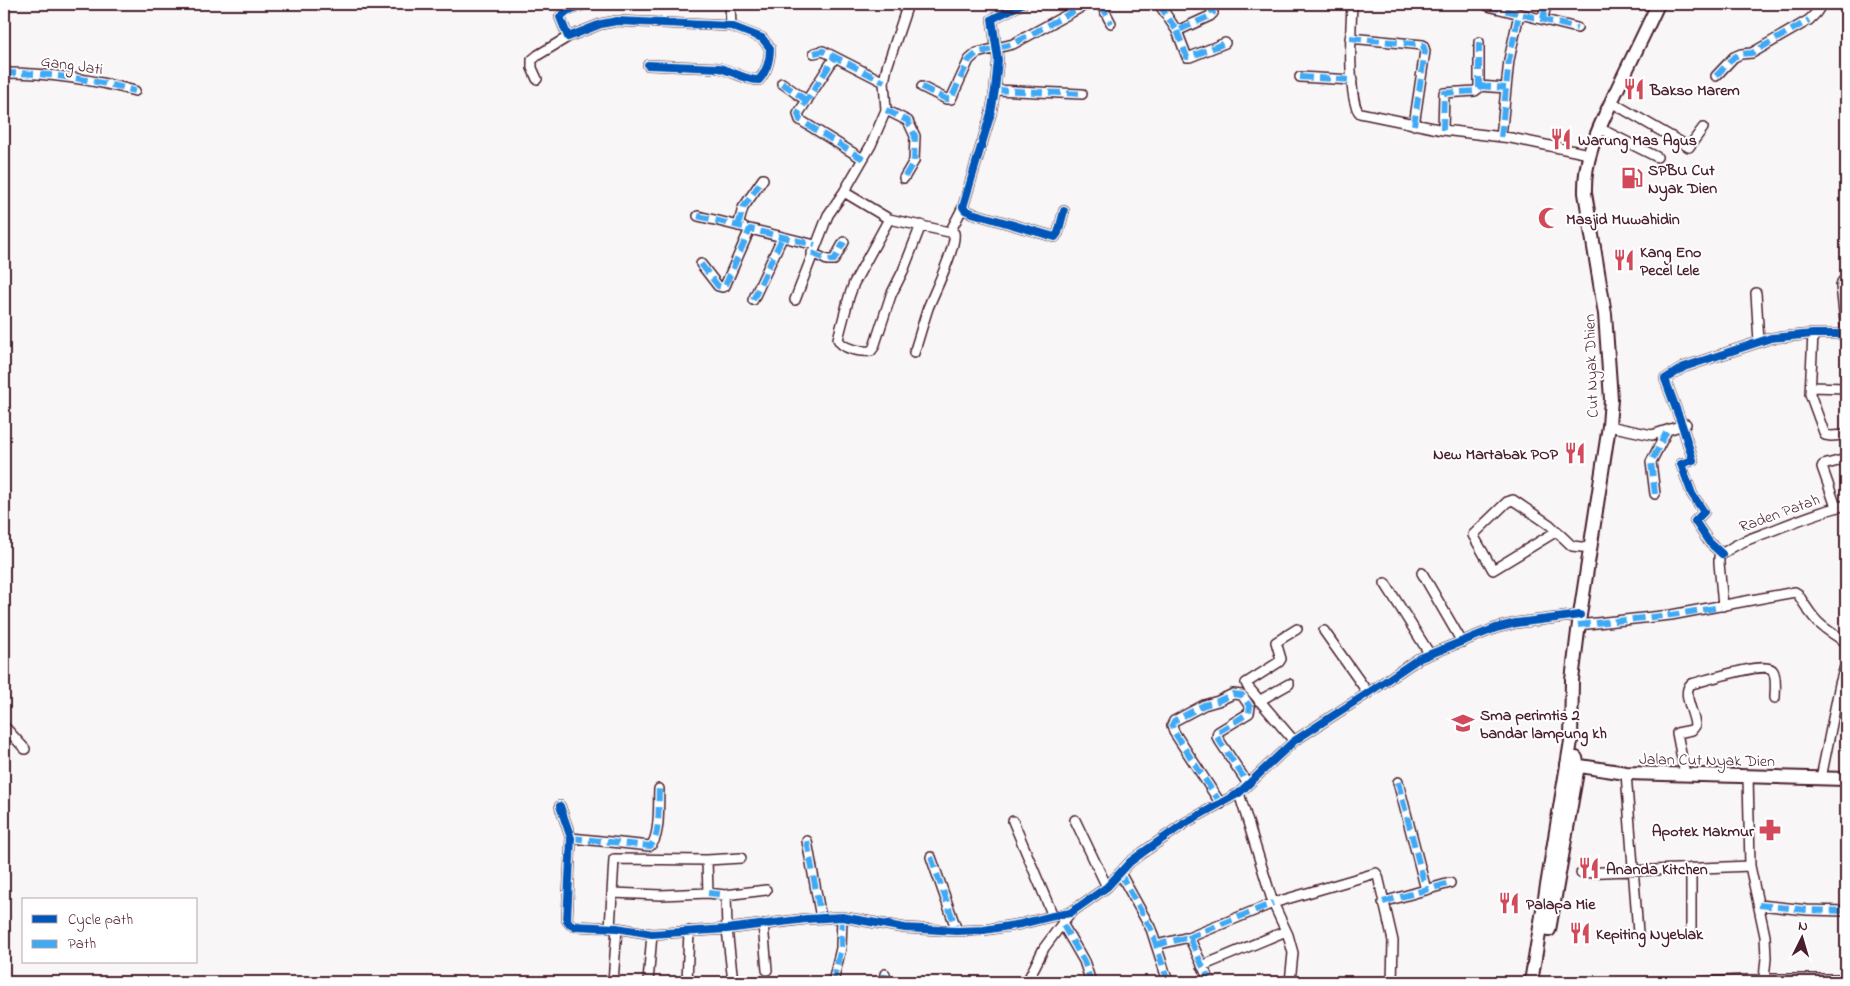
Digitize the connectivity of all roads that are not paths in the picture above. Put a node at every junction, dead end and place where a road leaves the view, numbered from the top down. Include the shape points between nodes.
1 (585, 4) edge
2 (730, 4) edge
3 (908, 4) edge
4 (1022, 4) edge
5 (1087, 4) edge
6 (1101, 4) edge
7 (1159, 4) edge
8 (1209, 4) edge
9 (1352, 4) edge
10 (1546, 4) edge
11 (1658, 4) edge
12 (1822, 4) edge
13 (1488, 6) dead end
14 (1519, 14) junction
15 (1543, 20) junction
16 (1111, 23) dead end
17 (731, 26) junction
18 (1577, 28) dead end
19 (1177, 30) junction
20 (568, 37) junction
21 (1350, 38) junction
22 (1479, 42) dead end
23 (1225, 43) dead end
24 (997, 49) junction
25 (814, 54) dead end
26 (835, 57) junction
27 (648, 65) dead end
28 (4, 73) edge
29 (1716, 76) dead end
30 (1300, 77) dead end
31 (537, 79) dead end
32 (1352, 80) junction
33 (884, 82) junction
34 (782, 83) dead end
35 (1479, 86) junction
36 (922, 87) dead end
37 (1506, 88) junction
38 (995, 90) junction
39 (135, 92) dead end
40 (1082, 94) dead end
41 (807, 101) junction
42 (1612, 102) junction
43 (886, 110) junction
44 (1414, 125) junction
45 (1599, 128) junction
46 (1703, 128) dead end
47 (1443, 130) junction
48 (1501, 137) junction
49 (1589, 154) junction
50 (1657, 157) dead end
51 (863, 159) junction
52 (763, 178) dead end
53 (904, 178) dead end
54 (844, 192) junction
55 (963, 207) junction
56 (1064, 211) dead end
57 (698, 216) dead end
58 (889, 219) junction
59 (921, 225) junction
60 (738, 226) junction
61 (750, 229) junction
62 (950, 232) junction
63 (782, 238) junction
64 (844, 242) dead end
65 (814, 249) junction
66 (701, 264) dead end
67 (1846, 278) edge
68 (1756, 293) dead end
69 (754, 300) dead end
70 (795, 300) dead end
71 (1846, 332) edge
72 (1813, 334) junction
73 (1759, 342) junction
74 (914, 353) dead end
75 (1811, 387) junction
76 (1846, 388) edge
77 (1685, 424) junction
78 (1609, 426) junction
79 (1667, 431) junction
80 (1846, 434) edge
81 (1846, 459) edge
82 (1655, 494) dead end
83 (1846, 505) edge
84 (1836, 508) junction
85 (1556, 531) junction
86 (1590, 548) junction
87 (1723, 552) junction
88 (1422, 573) dead end
89 (1385, 583) dead end
90 (1723, 606) junction
91 (1579, 620) junction
92 (1297, 629) dead end
93 (1324, 631) dead end
94 (1462, 642) junction
95 (1846, 642) edge
96 (1429, 654) junction
97 (1846, 663) edge
98 (1288, 684) dead end
99 (1368, 694) junction
100 (1775, 698) dead end
101 (1259, 700) junction
102 (4, 726) edge
103 (1294, 741) junction
104 (25, 749) dead end
105 (1573, 765) junction
106 (1626, 773) junction
107 (1685, 774) junction
108 (1748, 776) junction
109 (1821, 778) junction
110 (1846, 779) edge
111 (1398, 782) dead end
112 (1248, 784) junction
113 (659, 789) dead end
114 (1238, 793) junction
115 (1220, 804) junction
116 (560, 806) dead end
117 (1075, 820) dead end
118 (1013, 821) dead end
119 (571, 838) junction
120 (807, 841) dead end
121 (931, 857) dead end
122 (741, 858) dead end
123 (707, 860) junction
124 (1750, 866) junction
125 (1691, 868) junction
126 (1633, 871) junction
127 (1120, 873) junction
128 (1581, 873) dead end
129 (1450, 883) dead end
130 (1107, 887) junction
131 (766, 890) dead end
132 (1426, 890) junction
133 (612, 893) junction
134 (708, 893) junction
135 (726, 895) junction
136 (1550, 897) junction
137 (1383, 902) junction
138 (1273, 903) junction
139 (1759, 905) junction
140 (1846, 911) edge
141 (1070, 913) junction
142 (1052, 916) junction
143 (842, 917) junction
144 (821, 918) junction
145 (762, 924) junction
146 (1063, 924) junction
147 (613, 928) junction
148 (727, 929) junction
149 (1691, 930) dead end
150 (689, 931) junction
151 (957, 931) junction
152 (1286, 931) junction
153 (1638, 933) dead end
154 (652, 934) junction
155 (1188, 938) junction
156 (1156, 945) junction
157 (1202, 966) junction
158 (766, 970) dead end
159 (1846, 978) edge
160 (1769, 980) edge
161 (613, 982) edge
162 (648, 982) edge
163 (687, 982) edge
164 (733, 982) edge
165 (833, 982) edge
166 (1027, 982) edge
167 (1091, 982) edge
168 (1168, 982) edge
169 (1210, 982) edge
170 (1290, 982) edge
171 (1392, 982) edge
172 (1532, 982) edge
173 (1539, 982) edge
174 (1700, 982) edge

1 - 20 street via 566,11 560,17
2 - 17 street
3 - 33 street
4 - 24 street via 992,19
5 - 24 street via 1013,44
6 - 16 street
7 - 19 street
8 - 19 street via 1210,16
9 - 21 street
10 - 15 street
11 - 42 main road, Cut Nyak Dhien
12 - 29 street via 1809,20 1752,53 1734,57
13 - 14 street
14 - 15 street
14 - 37 street via 1508,60
15 - 18 street
17 - 20 street via 618,21
17 - 27 street via 762,38 770,48 770,58 758,80 719,68
19 - 23 street via 1187,57
20 - 31 street via 532,60
21 - 32 street
21 - 44 street via 1423,46 1425,51
22 - 35 street
24 - 36 street via 977,53 969,60 951,99
24 - 38 street
25 - 26 street via 823,51
26 - 33 street
26 - 41 street
28 - 39 street, Gang Jati via 73,77
30 - 32 street
32 - 44 street via 1356,111
33 - 43 street
34 - 41 street
35 - 37 street
35 - 47 street via 1474,91 1444,93
37 - 48 street
38 - 40 street
38 - 55 street
41 - 51 street via 798,114 800,120
42 - 45 main road, Cut Nyak Dhien
42 - 46 street via 1689,147
43 - 51 street
43 - 53 street via 908,121 915,136 914,161
44 - 47 street
45 - 49 main road, Cut Nyak Dhien
45 - 50 street
47 - 48 street
48 - 49 street
49 - 78 main road, Cut Nyak Dhien via 1584,175 1585,193 1605,314 1610,383
51 - 54 street
52 - 60 street via 743,208
54 - 58 street
54 - 65 street via 828,215
55 - 56 street via 967,211 1055,237
55 - 62 street
57 - 60 street
58 - 59 street
58 - 59 street via 849,297 838,338 844,347 866,352 874,347 891,295
59 - 62 street
60 - 61 street
61 - 63 street
61 - 66 street via 725,286 718,286
62 - 74 street via 954,234 954,240
63 - 65 street
63 - 69 street
64 - 65 street via 834,260 827,260
65 - 70 street
67 - 71 street via 1842,286
68 - 73 street
71 - 72 street
72 - 73 street
72 - 75 street
73 - 77 street via 1684,367 1665,379
75 - 76 street
75 - 80 street via 1811,399 1825,435
77 - 79 street
77 - 87 street via 1693,460 1681,464 1692,494 1704,512 1694,521 1709,542
78 - 79 street via 1645,435
78 - 86 main road, Cut Nyak Dhien
79 - 82 street via 1651,462
81 - 84 street via 1822,467
83 - 84 street, Raden Patah
84 - 87 street, Raden Patah
85 - 85 street via 1513,500 1473,535 1493,570
85 - 86 street via 1572,546
86 - 91 main road, Cut Nyak Dhien
87 - 90 street via 1718,563
88 - 94 street
89 - 96 street
90 - 91 street via 1671,616
90 - 95 street via 1796,593 1820,626
91 - 94 street via 1516,623
91 - 105 main road, Cut Nyak Dhien via 1572,680
92 - 101 street via 1276,642 1279,662 1246,683
93 - 99 street
94 - 96 street
96 - 99 street
97 - 109 street
98 - 101 street
99 - 103 street
100 - 107 street via 1770,667 1757,667 1688,686 1695,726 1692,730 1677,733
101 - 103 street
102 - 104 street
103 - 112 street
105 - 106 main road, Jalan Cut Nyak Dien
105 - 136 main road, Cut Nyak Dhien
106 - 107 main road, Jalan Cut Nyak Dien
106 - 126 street
107 - 108 main road, Jalan Cut Nyak Dien
108 - 109 main road, Jalan Cut Nyak Dien
108 - 124 street
109 - 110 main road, Jalan Cut Nyak Dien
111 - 132 street
112 - 114 street
112 - 115 street via 1217,737 1218,732 1249,713 1250,707 1242,695 1233,694 1204,705 1174,721 1174,732
113 - 119 street via 657,833 650,846
114 - 115 street
114 - 138 street
115 - 127 street via 1156,843
116 - 119 street
117 - 130 street
118 - 142 street
119 - 147 street via 567,920 574,926
120 - 144 street
121 - 151 street
122 - 123 street
123 - 133 street via 614,859
123 - 134 street
124 - 125 street
124 - 139 street
125 - 126 street
125 - 149 street
126 - 128 street
126 - 153 street
127 - 130 street
127 - 156 street via 1140,907
129 - 132 street
130 - 141 street
131 - 135 street
132 - 137 street
133 - 134 street
133 - 147 street
134 - 135 street
135 - 148 street
136 - 172 main road
136 - 173 main road
137 - 138 street via 1378,876 1372,872
137 - 171 street via 1393,941
138 - 152 street
138 - 155 street
139 - 140 street
139 - 160 street
141 - 142 street
141 - 146 street
142 - 151 street via 984,930
143 - 144 street
143 - 151 street via 905,928
143 - 165 street via 841,948
144 - 145 street
145 - 148 street
145 - 158 street
146 - 166 street via 1044,948
146 - 167 street via 1084,961
147 - 154 street
147 - 161 street
148 - 150 street
148 - 164 street
150 - 154 street
150 - 163 street
152 - 157 street
152 - 170 street via 1293,953
154 - 162 street
155 - 156 street
155 - 157 street
156 - 168 street
157 - 169 street
159 - 160 street
160 - 174 street

